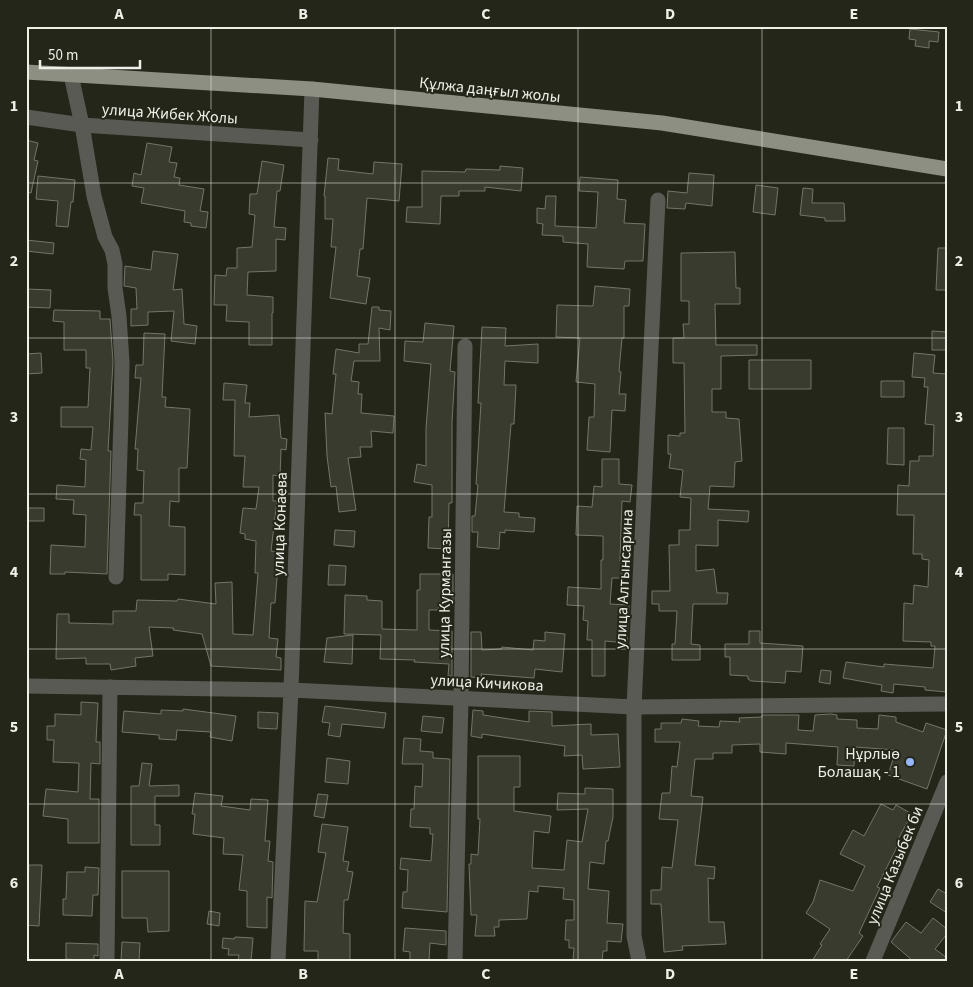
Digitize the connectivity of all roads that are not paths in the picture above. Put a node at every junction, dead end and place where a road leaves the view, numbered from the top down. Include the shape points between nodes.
1 (26, 72) edge
2 (71, 75) junction
3 (312, 89) junction
4 (26, 118) edge
5 (82, 125) junction
6 (311, 140) junction
7 (947, 169) edge
8 (658, 200) dead end
9 (465, 346) dead end
10 (116, 577) dead end
11 (26, 686) edge
12 (110, 687) junction
13 (291, 690) junction
14 (461, 698) junction
15 (947, 704) edge
16 (634, 706) junction
17 (947, 782) edge
18 (107, 961) edge
19 (278, 961) edge
20 (455, 961) edge
21 (639, 961) edge
22 (873, 961) edge

1 - 2 main road, Құлжа даңғыл жолы
2 - 3 main road, Құлжа даңғыл жолы
2 - 5 street
3 - 6 street, улица Конаева
3 - 7 main road, Құлжа даңғыл жолы via 662,123
4 - 5 street, улица Жибек Жолы
5 - 6 street, улица Жибек Жолы
5 - 10 street via 94,196 113,257 120,316 122,362
6 - 13 street, улица Конаева
8 - 16 street, улица Алтынсарина
9 - 14 street, улица Курмангазы
11 - 12 street, улица Кичикова
12 - 13 street, улица Кичикова
12 - 18 street
13 - 14 street, улица Кичикова
13 - 19 street, улица Конаева
14 - 16 street, улица Кичикова
14 - 20 street, улица Курмангазы
15 - 16 street, улица Кичикова
16 - 21 street, улица Алтынсарина via 634,936
17 - 22 street, улица Казыбек би

